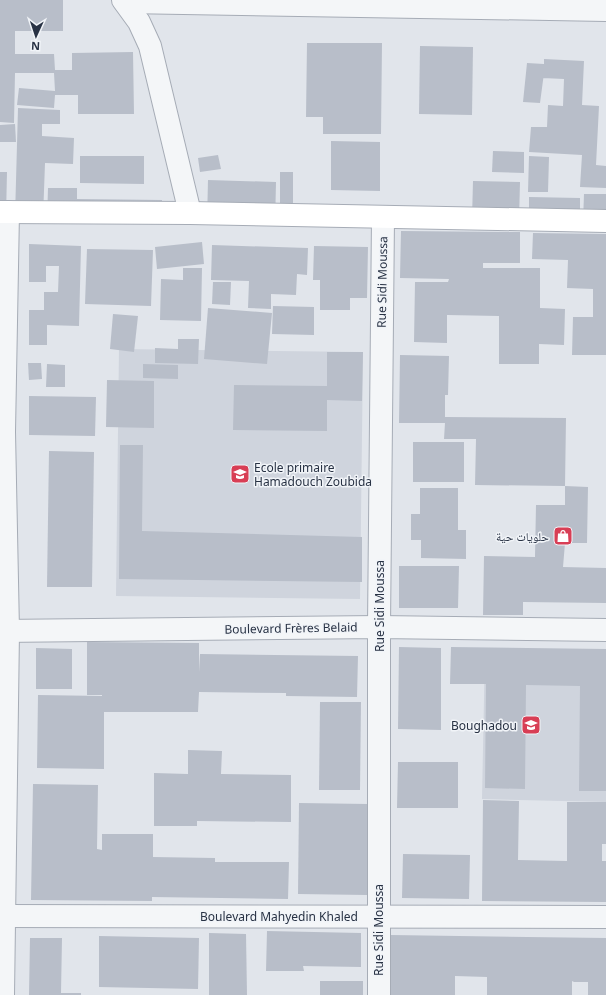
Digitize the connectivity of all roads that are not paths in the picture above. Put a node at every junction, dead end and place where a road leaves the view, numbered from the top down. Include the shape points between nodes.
1 (124, 1) edge
2 (606, 10) edge
3 (4, 212) edge
4 (190, 213) junction
5 (383, 218) junction
6 (606, 221) edge
7 (2, 432) edge
8 (379, 627) junction
9 (606, 630) edge
10 (4, 631) edge
11 (2, 916) edge
12 (378, 916) junction
13 (606, 917) edge
14 (3, 995) edge
15 (379, 995) edge

1 - 2 street
1 - 4 street via 140,22 150,46
3 - 4 main road
3 - 7 street
4 - 5 main road
5 - 6 main road
5 - 8 street, Rue Sidi Moussa
7 - 10 street
8 - 9 street, Boulevard Frères Belaid
8 - 10 street, Boulevard Frères Belaid
8 - 12 street, Rue Sidi Moussa
10 - 11 street
11 - 12 street, Boulevard Mahyedin Khaled
11 - 14 street
12 - 13 street, Boulevard Mahyedin Khaled
12 - 15 street, Rue Sidi Moussa

